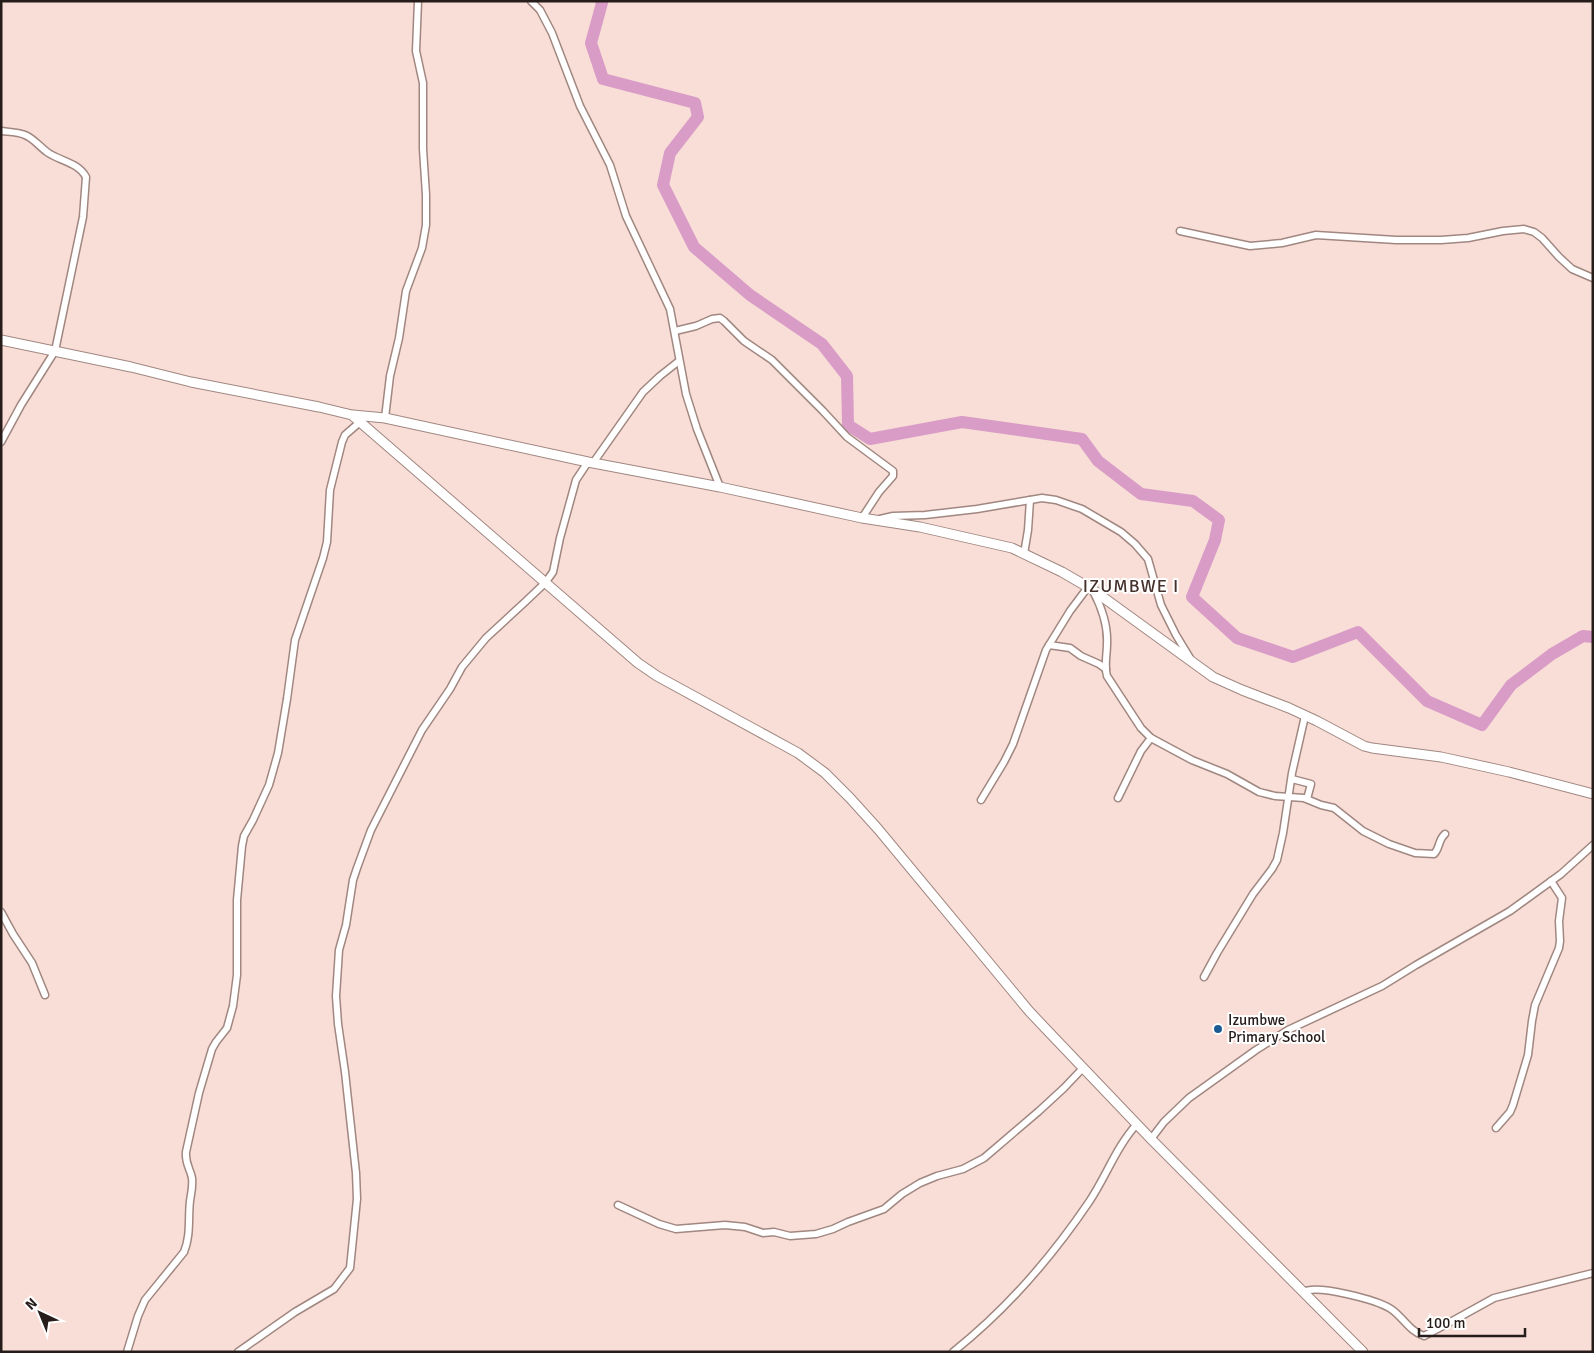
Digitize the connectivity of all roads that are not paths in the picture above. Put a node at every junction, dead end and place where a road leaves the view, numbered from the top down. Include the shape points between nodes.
1 (418, 1) edge
2 (531, 1) edge
3 (1, 131) edge
4 (1180, 231) dead end
5 (1593, 278) edge
6 (675, 331) junction
7 (1, 340) edge
8 (55, 351) junction
9 (679, 361) junction
10 (352, 415) junction
11 (386, 418) junction
12 (360, 422) junction
13 (1, 442) edge
14 (591, 463) junction
15 (720, 488) junction
16 (1030, 500) junction
17 (862, 518) junction
18 (878, 520) junction
19 (1024, 554) junction
20 (545, 583) junction
21 (1090, 589) junction
22 (1049, 645) junction
23 (1193, 664) junction
24 (1106, 669) junction
25 (1305, 716) junction
26 (1151, 738) junction
27 (1292, 779) junction
28 (1593, 794) edge
29 (1288, 797) junction
30 (1118, 798) dead end
31 (1307, 799) junction
32 (981, 800) dead end
33 (1445, 834) dead end
34 (1593, 845) edge
35 (1551, 881) junction
36 (1, 912) edge
37 (1204, 977) dead end
38 (45, 995) dead end
39 (1082, 1068) junction
40 (1137, 1124) junction
41 (1496, 1128) dead end
42 (1151, 1139) junction
43 (618, 1205) dead end
44 (1593, 1273) edge
45 (1303, 1292) junction
46 (127, 1352) edge
47 (238, 1352) edge
48 (953, 1352) edge
49 (1363, 1352) edge

1 - 11 street via 416,52 424,83 426,225 422,248 406,291 390,376
2 - 6 street via 545,18 580,106 606,155 626,216 670,309
3 - 8 street via 28,136 47,152 78,167 86,177 83,217
4 - 5 street via 1250,246 1290,242 1316,235 1442,240 1524,229 1542,238 1572,269
6 - 9 street
6 - 17 street via 720,318 744,341 772,360 847,437 893,471 893,476
7 - 8 main road
8 - 10 main road
8 - 13 street
9 - 14 street via 643,392
9 - 15 street via 697,429
10 - 11 main road
10 - 12 main road
11 - 14 main road
12 - 20 main road
12 - 46 street via 342,442 331,484 327,542 295,640 278,752 269,786 244,836 237,900 235,998 227,1028 211,1053 186,1152 185,1160 192,1180 186,1246 145,1300
14 - 15 main road
14 - 20 street via 576,480 554,569
15 - 17 main road
16 - 18 street
16 - 19 street
16 - 23 street via 1050,499 1082,509 1135,544 1148,559 1161,605
17 - 18 main road
18 - 19 main road via 984,541
19 - 21 main road
20 - 39 main road via 627,654 658,676 798,753 825,773 878,829 1029,1011
20 - 47 street via 486,638 462,667 422,730 371,830 355,874 339,950 336,996 356,1173 357,1199 350,1268 334,1289
21 - 22 street via 1070,611
21 - 23 main road
21 - 24 street via 1106,625
22 - 24 street via 1070,648
22 - 32 street via 1011,749
23 - 25 main road via 1212,677
24 - 26 street via 1110,683
25 - 27 street
25 - 28 main road via 1372,748 1441,757
26 - 29 street via 1252,789
26 - 30 street
27 - 29 street
27 - 31 street via 1312,784
29 - 31 street
29 - 37 street via 1282,838 1274,864
31 - 33 street via 1337,809 1370,835 1415,853 1434,854
34 - 35 street
35 - 41 street via 1562,898 1559,948 1536,1005 1528,1055 1513,1105
35 - 42 street via 1505,914 1382,986 1272,1039 1189,1098
36 - 38 street via 32,963
39 - 40 main road
39 - 43 street via 1039,1112 984,1158 920,1183 884,1209 833,1230 790,1236 725,1225 676,1229
40 - 42 main road
40 - 48 street via 1122,1143 1076,1221 1031,1278
42 - 45 main road
44 - 45 street via 1494,1298 1424,1336 1412,1330 1390,1308 1377,1302 1318,1289
45 - 49 main road

